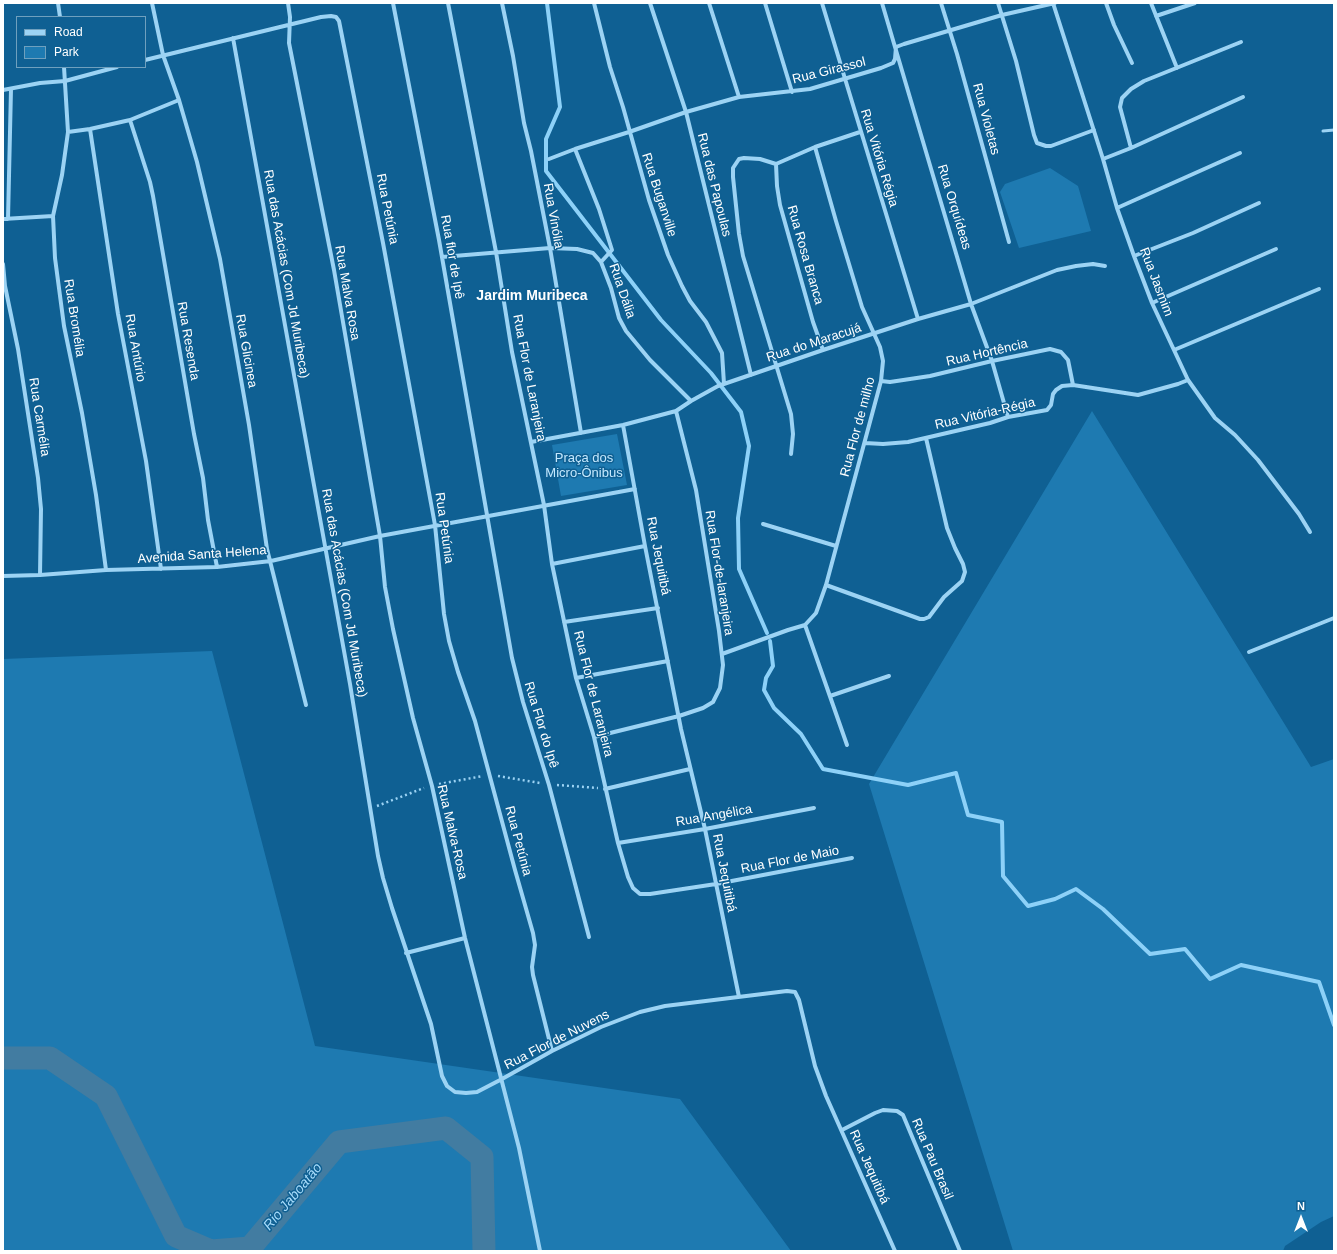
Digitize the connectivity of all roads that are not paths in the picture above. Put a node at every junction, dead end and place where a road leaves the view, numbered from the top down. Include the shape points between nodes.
1 (58, 3) edge
2 (152, 3) edge
3 (288, 3) edge
4 (393, 3) edge
5 (448, 3) edge
6 (502, 3) edge
7 (594, 3) edge
8 (650, 3) edge
9 (710, 3) edge
10 (765, 3) edge
11 (822, 3) edge
12 (882, 3) edge
13 (941, 3) edge
14 (998, 3) edge
15 (1054, 3) edge
16 (1106, 3) edge
17 (1151, 3) edge
18 (1195, 3) edge
19 (60, 16) edge
20 (1002, 16) junction
21 (1156, 16) junction
22 (289, 25) junction
23 (949, 30) junction
24 (233, 38) junction
25 (1241, 42) dead end
26 (896, 48) junction
27 (163, 55) junction
28 (146, 60) edge
29 (1132, 64) dead end
30 (64, 68) edge
31 (113, 68) edge
32 (1176, 68) junction
33 (845, 78) junction
34 (65, 80) junction
35 (11, 89) junction
36 (3, 90) edge
37 (792, 92) junction
38 (739, 97) junction
39 (1243, 97) dead end
40 (179, 100) junction
41 (686, 112) junction
42 (130, 120) junction
43 (90, 129) junction
44 (1094, 130) junction
45 (1334, 130) edge
46 (1323, 131) dead end
47 (68, 132) junction
48 (629, 132) junction
49 (860, 132) junction
50 (815, 147) junction
51 (1131, 148) junction
52 (575, 149) junction
53 (1240, 154) dead end
54 (549, 159) dead end
55 (1103, 159) junction
56 (776, 164) junction
57 (1259, 203) dead end
58 (1117, 208) junction
59 (53, 216) junction
60 (3, 219) edge
61 (8, 219) junction
62 (1009, 242) dead end
63 (550, 248) junction
64 (1276, 250) dead end
65 (496, 252) junction
66 (1134, 256) junction
67 (442, 257) junction
68 (601, 262) junction
69 (3, 264) edge
70 (1105, 266) dead end
71 (1319, 289) dead end
72 (1152, 303) junction
73 (971, 304) junction
74 (918, 319) junction
75 (874, 334) junction
76 (823, 350) junction
77 (1174, 350) junction
78 (992, 361) junction
79 (776, 366) junction
80 (750, 375) junction
81 (1188, 380) junction
82 (881, 382) junction
83 (724, 384) junction
84 (1073, 385) junction
85 (691, 401) junction
86 (676, 411) junction
87 (1008, 417) junction
88 (623, 425) junction
89 (581, 433) junction
90 (926, 438) junction
91 (531, 442) junction
92 (865, 443) junction
93 (791, 454) dead end
94 (635, 489) junction
95 (544, 505) junction
96 (487, 516) junction
97 (762, 524) dead end
98 (435, 525) junction
99 (1310, 532) dead end
100 (380, 536) junction
101 (645, 546) junction
102 (836, 546) junction
103 (325, 549) junction
104 (271, 561) junction
105 (552, 564) junction
106 (217, 567) junction
107 (160, 569) junction
108 (106, 570) junction
109 (40, 575) junction
110 (3, 576) edge
111 (826, 585) junction
112 (385, 587) joint
113 (658, 608) junction
114 (1334, 618) edge
115 (564, 622) junction
116 (805, 626) junction
117 (1249, 652) dead end
118 (722, 654) junction
119 (668, 661) junction
120 (889, 676) dead end
121 (576, 678) junction
122 (830, 696) junction
123 (306, 705) dead end
124 (679, 716) junction
125 (594, 737) junction
126 (847, 745) dead end
127 (690, 769) junction
128 (605, 789) junction
129 (814, 808) dead end
130 (704, 829) junction
131 (618, 843) junction
132 (852, 858) dead end
133 (716, 884) junction
134 (637, 892) joint
135 (589, 937) dead end
136 (465, 938) junction
137 (406, 953) junction
138 (739, 997) junction
139 (552, 1051) junction
140 (502, 1079) junction
141 (842, 1130) junction
142 (540, 1251) edge
143 (895, 1251) edge
144 (960, 1251) edge

1 - 19 street
2 - 27 street, Rua Glicinea
3 - 22 street, Rua Malva Rosa
4 - 67 street, Rua flor de Ipê
5 - 65 street, Rua Flor de Laranjeira
6 - 63 street, Rua Vinólia
7 - 48 street, Rua Buganville
8 - 41 street, Rua das Papoulas
9 - 38 street
10 - 37 street
11 - 33 street, Rua Vitória Régia
12 - 26 street, Rua Orquídeas
13 - 23 street, Rua Violetas
14 - 20 street
15 - 20 street
15 - 44 street, Rua Jasmim
16 - 29 street
17 - 21 street
18 - 21 street
20 - 23 street
20 - 44 street via 1037,143 1051,146
21 - 32 street
22 - 24 street
22 - 98 street, Rua Petúnia via 331,16 336,17 341,26
22 - 100 street, Rua Malva Rosa via 289,43 334,270
23 - 26 street
23 - 62 street, Rua Violetas
24 - 27 street
24 - 103 street, Rua das Acácias (Com Jd Muribeca)
25 - 32 street
26 - 33 street, Rua Girassol via 896,59 888,66
26 - 73 street, Rua Orquídeas
27 - 28 street
27 - 40 street, Rua Glicinea
30 - 34 street, Rua Bromélia
31 - 34 street
32 - 51 street via 1144,81 1122,98 1120,107
33 - 37 street, Rua Girassol
33 - 49 street, Rua Vitória Régia
34 - 35 street
34 - 47 street, Rua Bromélia
35 - 36 street
35 - 61 street
37 - 38 street, Rua Girassol
38 - 41 street, Rua Girassol
39 - 51 street
40 - 42 street
40 - 104 street, Rua Glicinea via 220,259
41 - 48 street, Rua Girassol
41 - 80 street, Rua das Papoulas
42 - 43 street
42 - 106 street, Rua Resenda via 153,196
43 - 47 street
43 - 107 street, Rua Antúrio via 118,314 146,461
44 - 55 street, Rua Jasmim
45 - 46 lane
47 - 59 street, Rua Bromélia
48 - 52 street, Rua Girassol
48 - 83 street, Rua Buganville via 668,255 690,301 706,322 722,353
49 - 50 street
49 - 74 street, Rua Vitória Régia
50 - 56 street
50 - 75 street, Rua Flor de milho via 862,307
51 - 55 street
52 - 54 street, Rua Girassol
52 - 68 street, Rua Dália via 612,250
53 - 58 street
55 - 58 street, Rua Jasmim
56 - 76 street, Rua Rosa Branca via 780,205
56 - 79 street via 744,158 739,159 732,168 743,256
57 - 66 street
58 - 66 street, Rua Jasmim
59 - 61 street
59 - 108 street, Rua Bromélia via 55,258 64,326 96,494
60 - 61 street
63 - 65 street
63 - 68 street via 577,249 593,253
63 - 89 street, Rua Vinólia
64 - 72 street
65 - 67 street
65 - 91 street, Rua Flor de Laranjeira via 512,352
66 - 72 street, Rua Jasmim
67 - 96 street, Rua flor de Ipê
68 - 85 street, Rua Dália via 619,318 626,330 650,360
69 - 109 street, Rua Carmélia via 38,478 41,509
70 - 73 street, Rua do Maracujá via 1093,264 1057,270
71 - 77 street
72 - 77 street, Rua Jasmim
73 - 74 street, Rua do Maracujá
73 - 78 street, Rua Orquídeas
74 - 75 street, Rua do Maracujá
75 - 76 street, Rua do Maracujá
75 - 82 street, Rua Flor de milho via 883,361
76 - 79 street, Rua do Maracujá
77 - 81 street, Rua Jasmim
78 - 82 street, Rua Hortência via 930,376
78 - 84 street, Rua Hortência via 1050,349 1061,352 1068,360
78 - 87 street, Rua Orquídeas
79 - 80 street, Rua do Maracujá
79 - 93 street via 791,414
80 - 83 street, Rua do Maracujá
81 - 84 street, Rua Vitória-Régia via 1138,395
81 - 99 street, Rua Jasmim via 1215,418 1258,460
82 - 92 street, Rua Flor de milho
83 - 85 street, Rua do Maracujá
84 - 87 street, Rua Vitória-Régia via 1062,386 1056,390 1047,410
85 - 86 street, Rua do Maracujá
86 - 88 street, Rua do Maracujá
86 - 118 street, Rua Flor-de-laranjeira via 696,490
87 - 90 street, Rua Vitória-Régia
88 - 89 street, Rua do Maracujá
88 - 94 street, Rua Jequitibá
89 - 91 street, Rua do Maracujá
90 - 92 street, Rua Vitória-Régia via 883,444
90 - 111 street via 947,528 966,572 962,581 944,597 929,617 920,619
91 - 95 street, Rua Flor de Laranjeira
92 - 102 street, Rua Flor de milho
94 - 95 street, Avenida Santa Helena
94 - 101 street, Rua Jequitibá
95 - 96 street, Avenida Santa Helena
95 - 105 street, Rua Flor de Laranjeira
96 - 98 street, Avenida Santa Helena
96 - 135 street, Rua Flor do Ipê via 512,658
97 - 102 street
98 - 100 street, Avenida Santa Helena
98 - 139 street, Rua Petúnia via 449,641 478,728 534,934 532,971
100 - 103 street, Avenida Santa Helena
100 - 112 street, Rua Malva Rosa
101 - 105 street
101 - 113 street, Rua Jequitibá
102 - 111 street, Rua Flor de milho
103 - 104 street, Avenida Santa Helena
103 - 137 street, Rua das Acácias (Com Jd Muribeca) via 352,691 382,878
104 - 106 street, Avenida Santa Helena
104 - 123 street, Rua Glicinea
105 - 115 street, Rua Flor de Laranjeira
106 - 107 street, Avenida Santa Helena
107 - 108 street, Avenida Santa Helena
108 - 109 street, Avenida Santa Helena
109 - 110 street, Avenida Santa Helena
111 - 116 street, Rua Flor de milho via 816,613
112 - 136 street, Rua Malva-Rosa
113 - 115 street
113 - 119 street, Rua Jequitibá
114 - 117 street
115 - 121 street, Rua Flor de Laranjeira
116 - 118 street
116 - 122 street
118 - 124 street, Rua Flor-de-laranjeira via 720,688 713,702
119 - 121 street
119 - 124 street, Rua Jequitibá
120 - 122 street
121 - 125 street, Rua Flor de Laranjeira
122 - 126 street
124 - 125 street, Rua Flor-de-laranjeira
124 - 127 street, Rua Jequitibá
125 - 128 street, Rua Flor de Laranjeira
127 - 128 street
127 - 130 street, Rua Jequitibá
128 - 131 street, Rua Flor de Laranjeira
129 - 130 street, Rua Angélica
130 - 131 street, Rua Angélica
130 - 133 street, Rua Jequitibá
131 - 134 street, Rua Flor de Laranjeira via 628,877
132 - 133 street, Rua Flor de Maio
133 - 134 street, Rua Flor de Maio via 650,894
133 - 138 street, Rua Jequitibá
136 - 137 street
136 - 140 street, Rua Malva-Rosa
137 - 140 street, Rua das Acácias (Com Jd Muribeca) via 431,1024 442,1076 447,1086 455,1092 476,1092
138 - 139 street, Rua Flor de Nuvens via 665,1006 640,1012 601,1027
138 - 141 street, Rua Jequitibá via 795,992 820,1080
139 - 140 street, Rua Flor de Nuvens
140 - 142 street, Rua Malva-Rosa
141 - 143 street, Rua Jequitibá
141 - 144 street, Rua Pau Brasil via 883,1110 897,1111 903,1115

